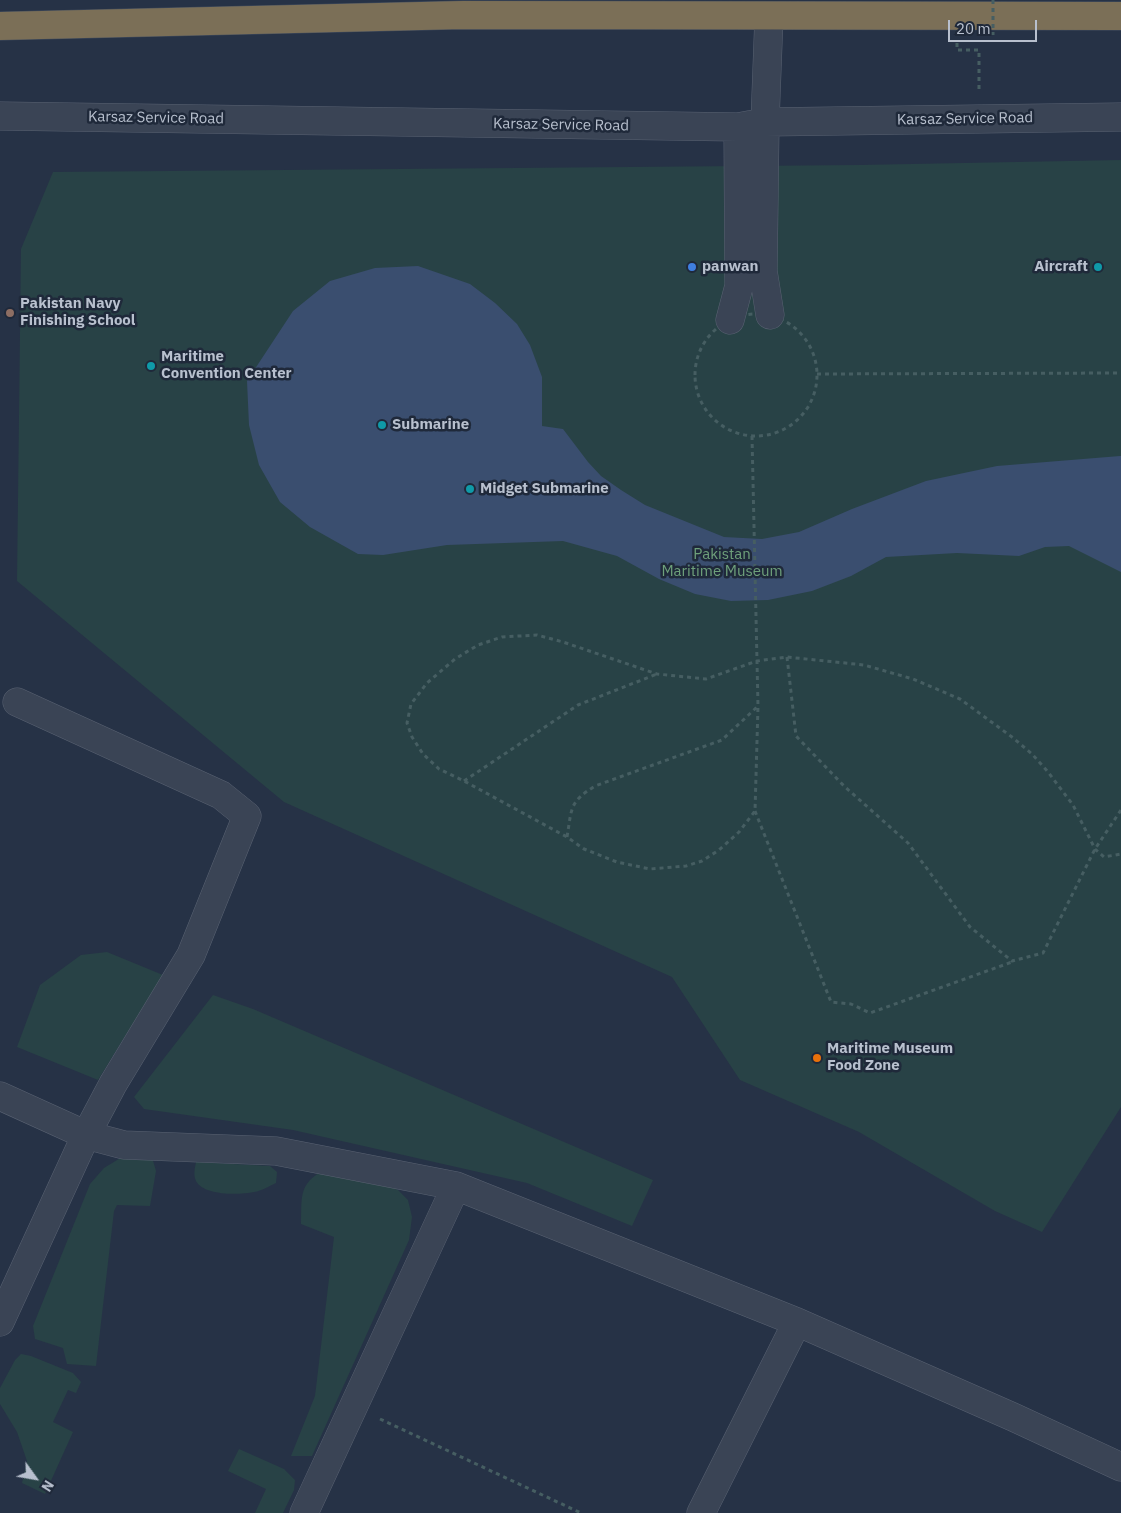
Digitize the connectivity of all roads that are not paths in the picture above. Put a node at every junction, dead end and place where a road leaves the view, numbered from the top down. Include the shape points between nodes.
1 (770, 16) junction
2 (1121, 16) edge
3 (0, 26) edge
4 (0, 116) edge
5 (1121, 117) edge
6 (765, 122) junction
7 (738, 128) junction
8 (770, 315) road end
9 (730, 320) road end
10 (17, 702) dead end
11 (0, 1096) edge
12 (86, 1134) junction
13 (456, 1186) junction
14 (0, 1322) edge
15 (797, 1322) junction
16 (1121, 1466) edge
17 (304, 1513) edge
18 (701, 1513) edge

1 - 2 highway
1 - 3 highway via 463,15
1 - 6 street
4 - 7 street, Karsaz Service Road
5 - 6 street, Karsaz Service Road
6 - 7 street, Karsaz Service Road
6 - 8 street via 763,270
7 - 9 street via 740,286
10 - 12 street via 220,795 247,816 191,955
11 - 12 street
12 - 13 street via 124,1145 276,1151
12 - 14 street
13 - 15 street
13 - 17 street
15 - 16 street
15 - 18 street

